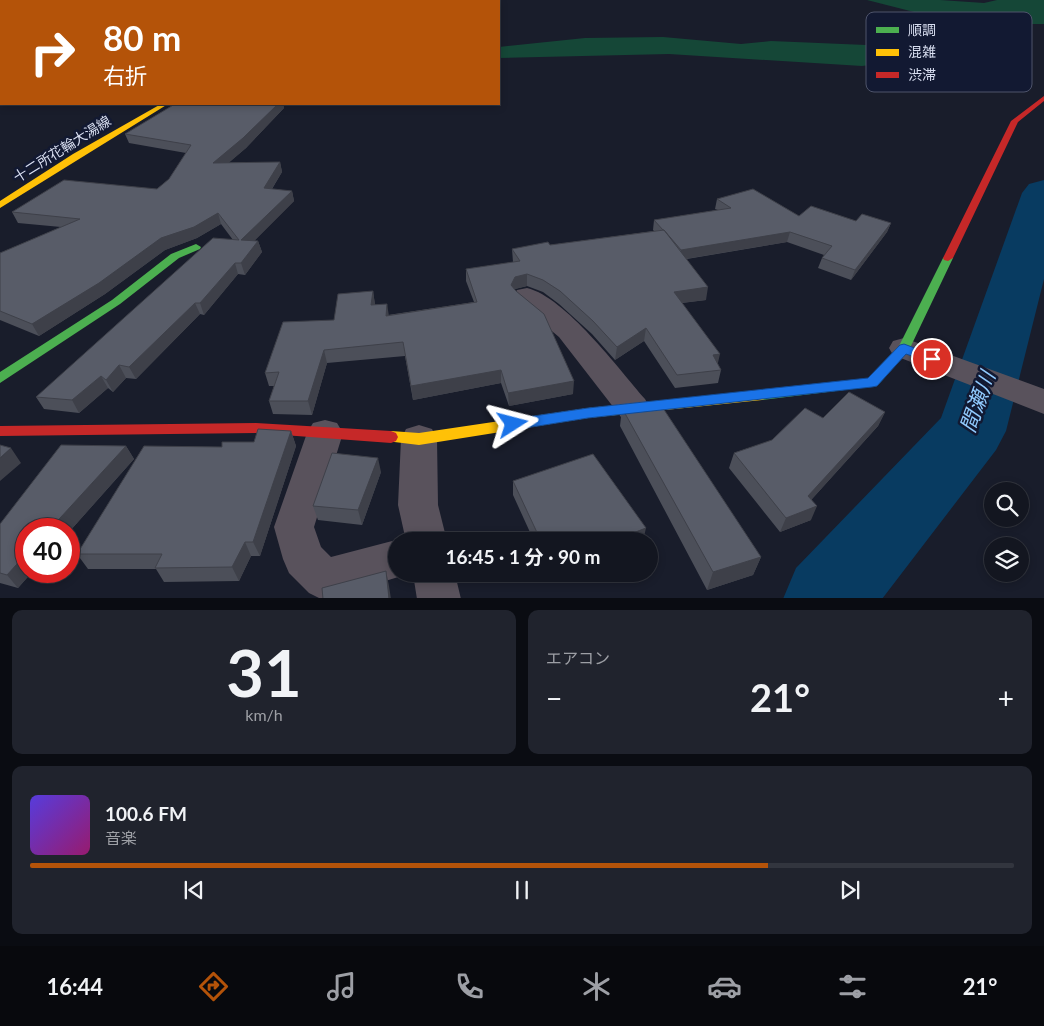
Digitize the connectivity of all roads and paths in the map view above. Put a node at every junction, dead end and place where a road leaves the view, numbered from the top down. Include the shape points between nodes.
1 (1044, 98) edge
2 (163, 105) edge
3 (0, 205) edge
4 (196, 247) dead end
5 (527, 296) dead end
6 (918, 354) junction
7 (0, 378) edge
8 (1044, 402) edge
9 (633, 408) junction
10 (0, 431) edge
11 (325, 432) junction
12 (419, 439) junction
13 (425, 532) edge
14 (388, 562) edge
15 (436, 582) edge
16 (440, 598) edge

1 - 6 street via 1015,120
2 - 3 street, 十二所花輪大湯線
4 - 7 street via 175,256 116,302
5 - 9 street via 569,330
6 - 8 street
6 - 9 street via 872,382
9 - 12 street
10 - 11 street via 256,428
11 - 12 street
11 - 14 street via 294,527 304,559 324,579
12 - 13 street via 418,504
15 - 16 street

